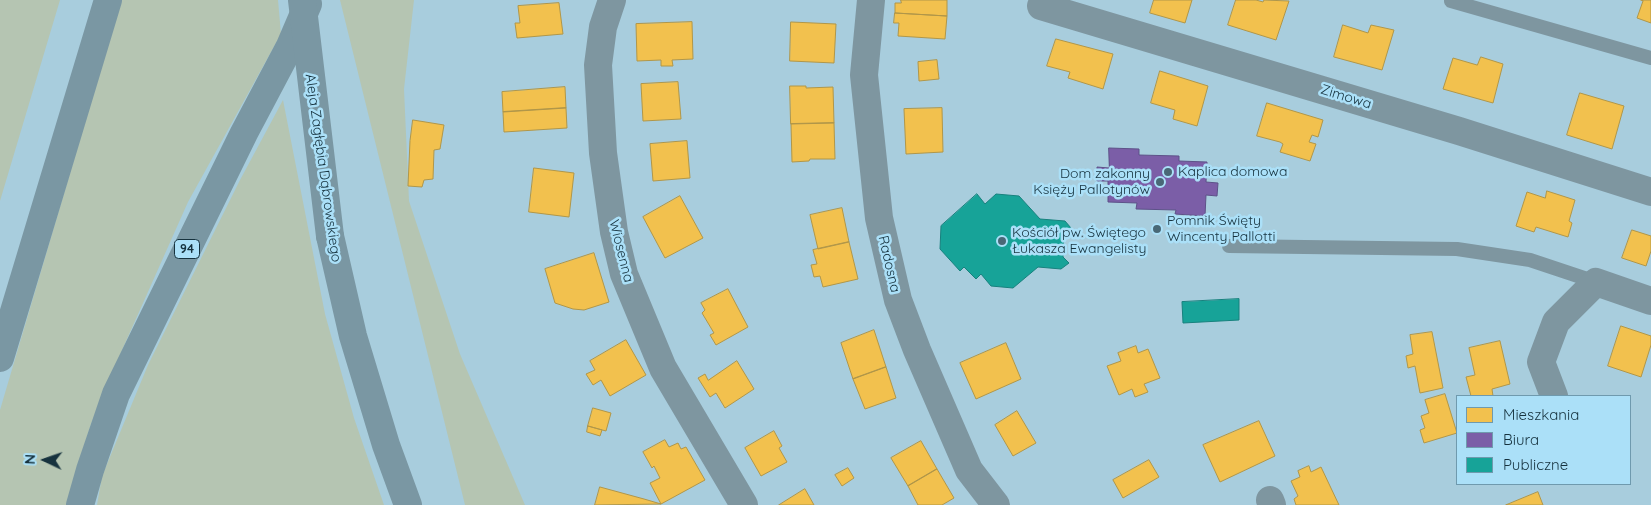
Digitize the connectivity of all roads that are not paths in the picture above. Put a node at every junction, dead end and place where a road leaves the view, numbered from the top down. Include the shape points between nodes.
1 (108, 0) edge
2 (302, 0) edge
3 (309, 0) edge
4 (612, 0) edge
5 (871, 0) edge
6 (1450, 1) edge
7 (1041, 6) dead end
8 (1651, 58) edge
9 (1651, 192) edge
10 (1229, 246) dead end
11 (25, 280) junction
12 (1596, 282) junction
13 (1651, 301) edge
14 (0, 332) edge
15 (0, 358) edge
16 (1554, 395) edge
17 (80, 505) edge
18 (408, 505) edge
19 (744, 505) edge
20 (996, 505) edge

1 - 11 main road
2 - 18 main road, Aleja Zagłębia Dąbrowskiego, bridge via 330,236 353,336
3 - 17 main road, 94 via 290,46 116,394
4 - 19 street, Wiosenna via 602,27 598,65 604,153 614,232 624,274 663,368
5 - 20 street, Radosna via 864,75 879,218 898,300 969,470
6 - 8 lane
7 - 9 street, Zimowa via 1459,130
10 - 12 lane via 1457,249 1530,260
11 - 14 main road
11 - 15 main road
12 - 13 street
12 - 16 street via 1556,322 1553,330 1542,362

